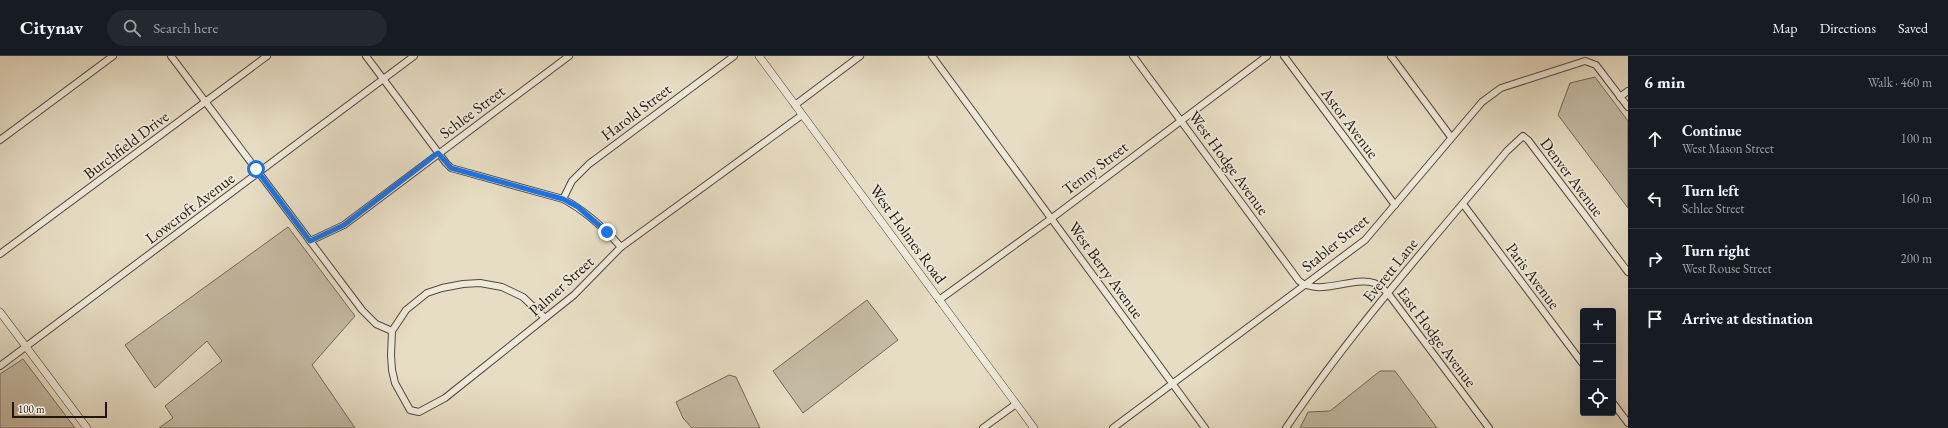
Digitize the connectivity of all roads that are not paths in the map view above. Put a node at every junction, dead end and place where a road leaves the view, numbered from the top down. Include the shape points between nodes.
1 (112, 56) edge
2 (171, 56) edge
3 (267, 56) edge
4 (366, 56) edge
5 (414, 56) edge
6 (569, 56) edge
7 (734, 56) edge
8 (759, 56) edge
9 (860, 56) edge
10 (932, 56) edge
11 (1134, 56) edge
12 (1266, 56) edge
13 (1284, 56) edge
14 (1390, 56) edge
15 (383, 79) junction
16 (1628, 92) edge
17 (1620, 97) junction
18 (206, 102) junction
19 (795, 104) junction
20 (1628, 107) edge
21 (802, 115) junction
22 (1181, 120) junction
23 (1523, 136) joint
24 (1451, 137) junction
25 (0, 140) edge
26 (438, 153) junction
27 (258, 173) junction
28 (563, 199) junction
29 (1463, 204) junction
30 (1395, 205) junction
31 (1052, 218) junction
32 (310, 241) junction
33 (621, 247) junction
34 (0, 254) edge
35 (1628, 272) edge
36 (1304, 285) junction
37 (1387, 292) junction
38 (939, 300) junction
39 (0, 312) edge
40 (545, 318) junction
41 (392, 331) junction
42 (26, 346) junction
43 (1580, 360) edge
44 (0, 366) edge
45 (1172, 383) junction
46 (1016, 404) junction
47 (1616, 407) edge
48 (1628, 423) edge
49 (87, 428) edge
50 (984, 428) edge
51 (1034, 428) edge
52 (1113, 428) edge
53 (1205, 428) edge
54 (1286, 428) edge
55 (1489, 428) edge

1 - 25 street
2 - 18 street
3 - 18 street, Burchfield Drive
4 - 15 street
5 - 15 street, Lowcroft Avenue
6 - 26 street, Schlee Street
7 - 28 street, Harold Street via 589,164 572,181
8 - 19 street, West Holmes Road
9 - 19 street
10 - 31 street, West Berry Avenue
11 - 22 street, West Hodge Avenue
12 - 22 street, Tenny Street
13 - 30 street, Astor Avenue
14 - 24 street
15 - 26 street
15 - 27 street, Lowcroft Avenue
16 - 17 street
17 - 20 street
17 - 24 street, Stabler Street via 1596,65 1580,62 1494,92
18 - 27 street
18 - 34 street, Burchfield Drive
19 - 21 street, West Holmes Road
21 - 33 street, Palmer Street
21 - 38 street, West Holmes Road
22 - 31 street, Tenny Street
22 - 36 street, West Hodge Avenue
23 - 29 street, Everett Lane
23 - 35 street, Denver Avenue
24 - 30 street, Stabler Street
26 - 28 street via 451,168
26 - 32 street, Schlee Street via 344,225
27 - 32 street
27 - 42 street, Lowcroft Avenue
28 - 33 street via 578,207
29 - 37 street, Everett Lane
29 - 43 street, Paris Avenue
30 - 36 street, Stabler Street via 1365,240
31 - 38 street, Tenny Street
31 - 45 street, West Berry Avenue
32 - 41 street via 362,310 376,324
33 - 40 street, Palmer Street via 574,295
36 - 37 street, East Hodge Avenue via 1316,287 1374,283
36 - 45 street, Stabler Street
37 - 54 street, Everett Lane via 1316,383
37 - 55 street, East Hodge Avenue
38 - 46 street, West Holmes Road
39 - 42 street
40 - 41 street via 522,298 502,287 480,283 463,284 427,293 406,310
40 - 41 street, Palmer Street via 445,398 419,412 410,410 395,383 390,355
42 - 44 street, Lowcroft Avenue
42 - 49 street
45 - 52 street, Stabler Street
45 - 53 street, West Berry Avenue
46 - 50 street
46 - 51 street, West Holmes Road
47 - 48 street

